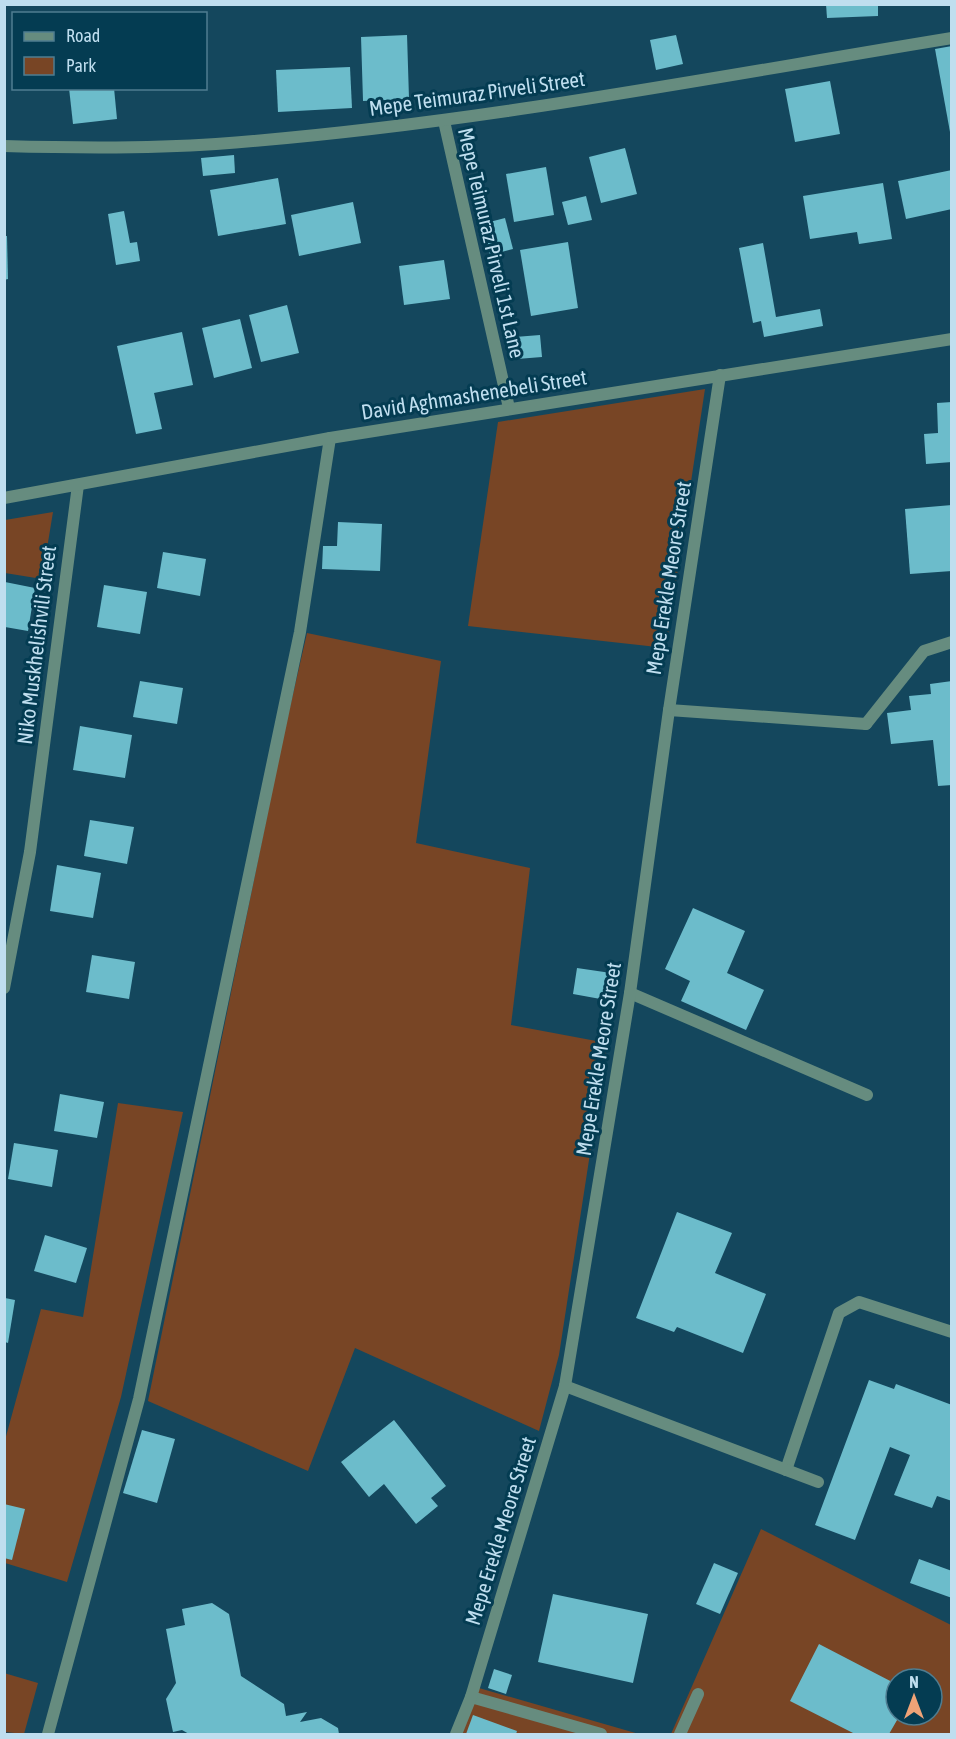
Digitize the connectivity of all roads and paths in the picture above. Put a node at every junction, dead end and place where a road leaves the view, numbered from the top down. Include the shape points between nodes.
1 (951, 38) edge
2 (444, 122) junction
3 (4, 146) edge
4 (951, 339) edge
5 (720, 375) junction
6 (509, 408) junction
7 (330, 438) junction
8 (78, 485) junction
9 (4, 498) edge
10 (951, 642) edge
11 (669, 710) junction
12 (4, 988) edge
13 (630, 993) junction
14 (867, 1095) dead end
15 (951, 1332) edge
16 (565, 1386) junction
17 (786, 1470) junction
18 (818, 1482) dead end
19 (698, 1694) dead end
20 (471, 1697) junction
21 (48, 1734) edge
22 (456, 1734) edge
23 (601, 1734) edge
24 (680, 1734) edge

1 - 2 street, Mepe Teimuraz Pirveli Street
2 - 3 street, Mepe Teimuraz Pirveli Street via 215,144
2 - 6 street, Mepe Teimuraz Pirveli 1st Lane
4 - 5 street, David Aghmashenebeli Street
5 - 6 street, David Aghmashenebeli Street
5 - 11 street, Mepe Erekle Meore Street
6 - 7 street, David Aghmashenebeli Street
7 - 8 street, David Aghmashenebeli Street
7 - 21 street via 300,632 139,1398
8 - 9 street, David Aghmashenebeli Street
8 - 12 street, Niko Muskhelishvili Street via 30,852
10 - 11 street via 924,651 866,724
11 - 13 street, Mepe Erekle Meore Street
13 - 14 street
13 - 16 street, Mepe Erekle Meore Street
15 - 17 street via 859,1302 840,1313
16 - 17 street
16 - 20 street, Mepe Erekle Meore Street
17 - 18 street
19 - 24 street
20 - 22 street, Mepe Erekle Meore Street
20 - 23 street

